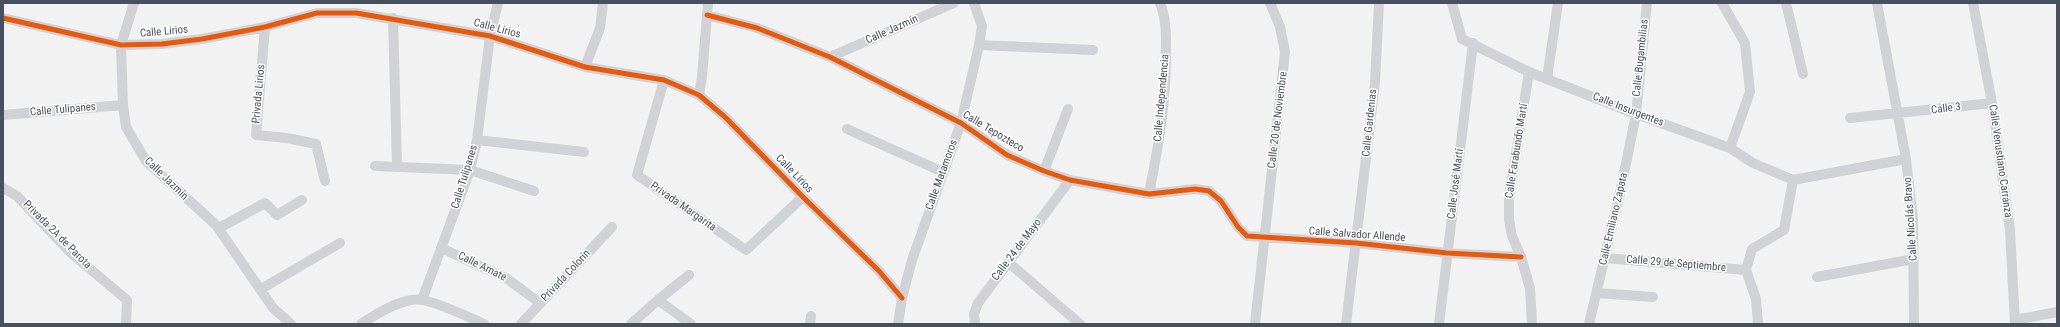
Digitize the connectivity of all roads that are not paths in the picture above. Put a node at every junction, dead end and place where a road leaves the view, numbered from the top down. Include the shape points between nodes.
1 (134, 3) edge
2 (498, 3) edge
3 (603, 3) edge
4 (708, 3) edge
5 (954, 3) edge
6 (974, 3) edge
7 (1160, 3) edge
8 (1270, 3) edge
9 (1379, 3) edge
10 (1452, 3) edge
11 (1558, 3) edge
12 (1647, 3) edge
13 (1722, 3) edge
14 (1786, 3) edge
15 (1877, 3) edge
16 (1973, 3) edge
17 (317, 8) edge
18 (707, 15) junction
19 (3, 18) edge
20 (393, 18) junction
21 (265, 27) junction
22 (490, 36) junction
23 (1473, 43) junction
24 (121, 45) junction
25 (979, 46) junction
26 (1093, 50) dead end
27 (830, 57) junction
28 (585, 67) junction
29 (1529, 72) junction
30 (1803, 74) dead end
31 (1547, 79) junction
32 (664, 80) junction
33 (699, 95) junction
34 (1992, 104) junction
35 (123, 105) junction
36 (1068, 109) dead end
37 (1636, 114) junction
38 (1899, 114) junction
39 (3, 115) edge
40 (1850, 118) dead end
41 (961, 123) junction
42 (847, 129) dead end
43 (477, 140) junction
44 (1730, 148) junction
45 (584, 152) dead end
46 (1906, 159) junction
47 (375, 166) dead end
48 (397, 167) junction
49 (470, 170) junction
50 (1044, 171) junction
51 (943, 172) junction
52 (1070, 180) junction
53 (1793, 180) junction
54 (325, 181) dead end
55 (3, 188) edge
56 (534, 190) dead end
57 (1149, 194) junction
58 (803, 197) junction
59 (302, 200) dead end
60 (612, 227) dead end
61 (219, 228) junction
62 (1265, 238) junction
63 (340, 243) dead end
64 (1356, 243) junction
65 (442, 248) junction
66 (1447, 253) junction
67 (1521, 257) junction
68 (1605, 258) junction
69 (1914, 259) junction
70 (1008, 262) junction
71 (1746, 270) junction
72 (689, 276) dead end
73 (1817, 277) dead end
74 (261, 289) junction
75 (1597, 293) junction
76 (1653, 297) dead end
77 (902, 298) junction
78 (422, 300) junction
79 (658, 300) junction
80 (540, 303) junction
81 (2057, 312) edge
82 (2015, 322) edge
83 (126, 324) edge
84 (291, 324) edge
85 (361, 324) edge
86 (484, 324) edge
87 (520, 324) edge
88 (631, 324) edge
89 (691, 324) edge
90 (898, 324) edge
91 (975, 324) edge
92 (1080, 324) edge
93 (1254, 324) edge
94 (1346, 324) edge
95 (1439, 324) edge
96 (1532, 324) edge
97 (1589, 324) edge
98 (1758, 324) edge
99 (1914, 324) edge

1 - 24 street, Calle Jazmín
2 - 22 street, Calle Tulipanes
3 - 28 street via 600,28
4 - 18 street
5 - 27 street, Calle Jazmín
6 - 25 street, Calle Matamoros via 982,26
7 - 57 street, Calle Independencia via 1166,34 1166,79 1162,123
8 - 62 street, Calle 20 de Noviembre via 1280,27 1285,52
9 - 64 street, Calle Gardenias via 1375,83
10 - 23 street, Calle Insurgentes via 1462,39
11 - 31 street
12 - 37 street, Calle Bugambilias
13 - 44 street via 1745,43 1750,92
14 - 30 street
15 - 38 street, Calle Nicolás Bravo
16 - 34 street, Calle Venustiano Carranza
17 - 20 street, Calle Lirios
17 - 21 street, Calle Lirios
18 - 27 street, Calle Tepozteco via 757,28
18 - 33 street
19 - 24 street, Calle Lirios
20 - 22 street, Calle Lirios
20 - 48 street
21 - 24 street, Calle Lirios via 162,44
21 - 54 street, Privada Lirios via 256,135 316,144
22 - 28 street, Calle Lirios
22 - 43 street, Calle Tulipanes
23 - 29 street, Calle Insurgentes
23 - 66 street, Calle José Martí
24 - 35 street, Calle Jazmín
25 - 26 street
25 - 41 street, Calle Matamoros
27 - 41 street, Calle Tepozteco
28 - 32 street, Calle Lirios
29 - 31 street, Calle Insurgentes
29 - 67 street, Calle Farabundo Martí via 1509,198 1512,236
31 - 37 street, Calle Insurgentes
32 - 33 street, Calle Lirios
32 - 58 street, Privada Margarita via 637,175 746,250
33 - 58 street, Calle Lirios via 725,116
34 - 38 street, Calle 3
34 - 82 street, Calle Venustiano Carranza via 2010,230
35 - 39 street, Calle Tulipanes
35 - 61 street, Calle Jazmín via 126,127 146,161
36 - 50 street
37 - 44 street, Calle Insurgentes
37 - 68 street, Calle Emiliano Zapata
38 - 40 street, Calle 3
38 - 46 street, Calle Nicolás Bravo
41 - 50 street, Calle Tepozteco via 1007,155
41 - 51 street, Calle Matamoros
42 - 51 street
43 - 45 street
43 - 49 street, Calle Tulipanes
44 - 53 street, Calle Insurgentes via 1753,163
46 - 53 street
46 - 69 street, Calle Nicolás Bravo via 1913,219
47 - 48 street
48 - 49 street
49 - 56 street
49 - 65 street, Calle Tulipanes
50 - 52 street, Calle Tepozteco
51 - 77 street, Calle Matamoros via 912,260
52 - 57 street, Calle Tepozteco
52 - 70 street, Calle 24 de Mayo
53 - 71 street via 1784,230 1752,249
55 - 83 street, Privada 2A de Parota via 17,196 71,253 127,300
57 - 62 street, Calle Tepozteco via 1195,189 1209,191 1247,236
58 - 77 street, Calle Lirios via 879,271
59 - 61 street via 277,215 265,203
60 - 80 street, Privada Colorín
61 - 74 street, Calle Jazmín
62 - 64 street, Calle Salvador Allende
62 - 93 street, Calle 20 de Noviembre
63 - 74 street
64 - 66 street, Calle Salvador Allende
64 - 94 street, Calle Gardenias
65 - 78 street, Calle Tulipanes
65 - 80 street, Calle Amate via 506,278
66 - 67 street, Calle Salvador Allende
66 - 95 street, Calle José Martí
67 - 96 street, Calle Farabundo Martí via 1530,288
68 - 71 street, Calle 29 de Septiembre
68 - 75 street, Calle Emiliano Zapata
69 - 73 street
69 - 99 street, Calle Nicolás Bravo
70 - 91 street, Calle 24 de Mayo via 978,303 974,314
70 - 92 street
71 - 98 street via 1756,300
72 - 79 street
74 - 84 street, Calle Jazmín via 273,308
75 - 76 street
75 - 97 street, Calle Emiliano Zapata
77 - 90 street, Calle Matamoros
78 - 85 street via 393,306
78 - 86 street
79 - 88 street
79 - 89 street
80 - 87 street, Privada Colorín
81 - 82 street

